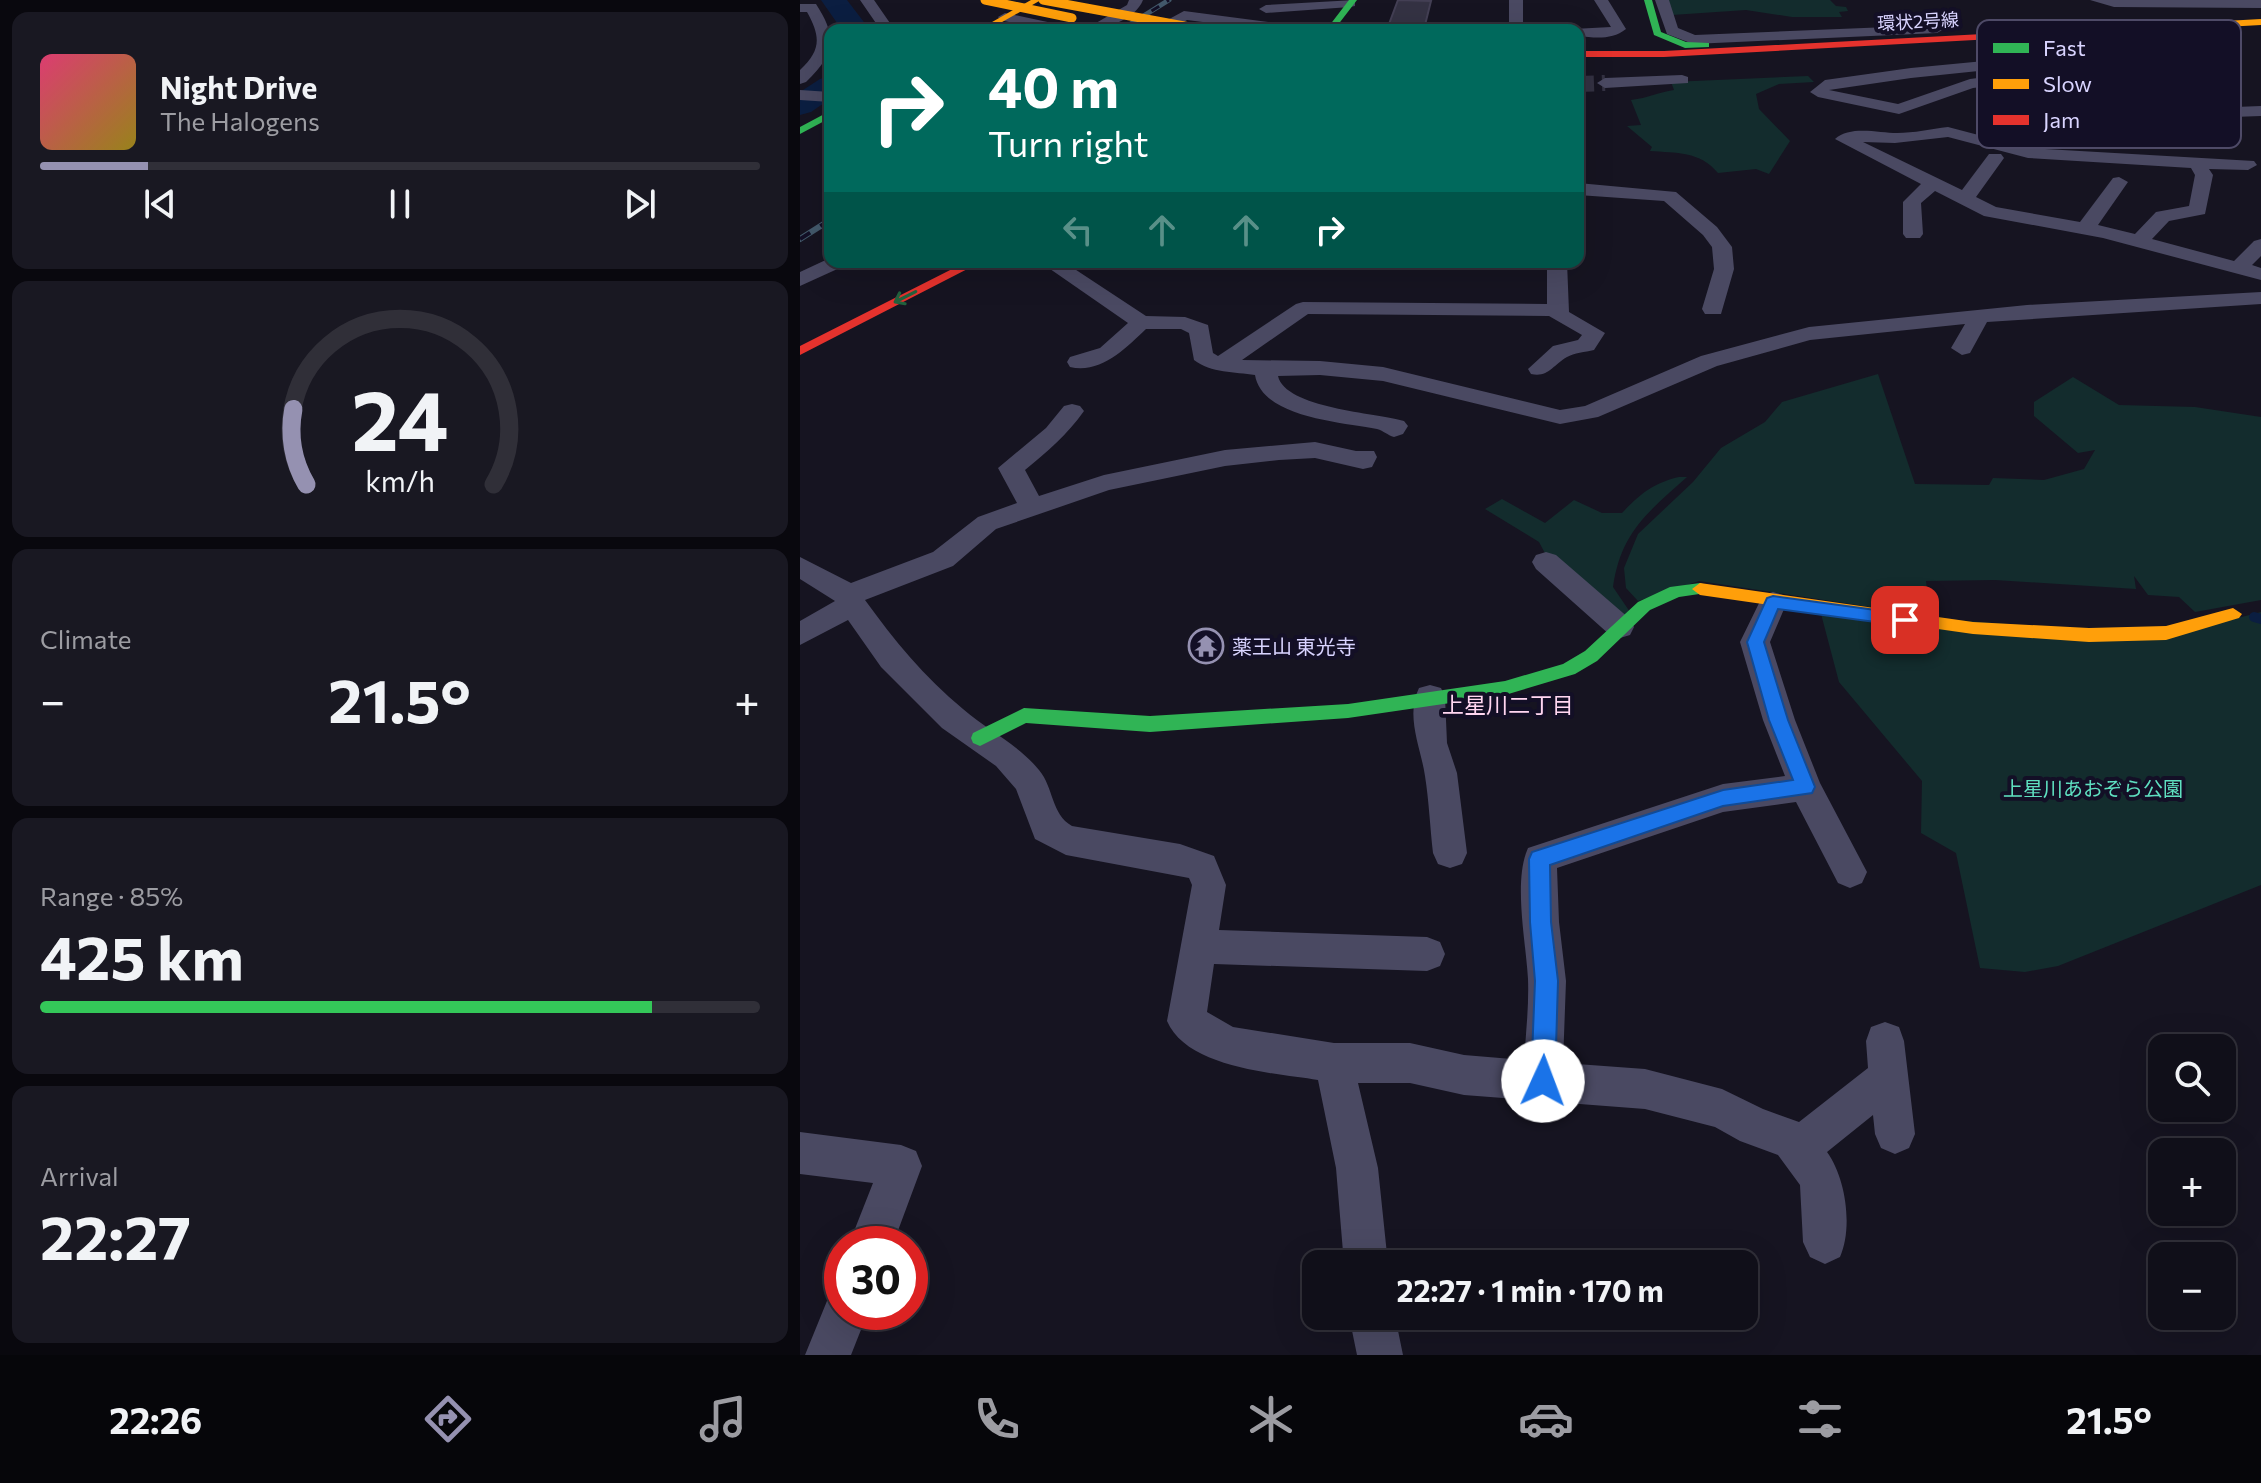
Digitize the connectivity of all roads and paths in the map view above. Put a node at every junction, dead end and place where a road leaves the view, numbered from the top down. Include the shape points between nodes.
1 (867, 0) edge
2 (985, 0) edge
3 (1040, 0) edge
4 (1098, 0) edge
5 (1370, 0) edge
6 (1516, 0) edge
7 (1601, 0) edge
8 (1648, 0) edge
9 (1662, 0) edge
10 (2097, 0) edge
11 (2204, 1) edge
12 (1351, 2) edge
13 (1135, 4) edge
14 (2261, 4) edge
15 (807, 5) edge
16 (1266, 9) dead end
17 (1882, 16) dead end
18 (1005, 17) junction
19 (2261, 22) edge
20 (2241, 23) edge
21 (884, 24) edge
22 (993, 24) edge
23 (1038, 24) edge
24 (1101, 24) edge
25 (1103, 24) edge
26 (1169, 24) edge
27 (1173, 24) edge
28 (1234, 24) edge
29 (1334, 24) edge
30 (1355, 24) edge
31 (1516, 24) edge
32 (1937, 29) junction
33 (824, 30) edge
34 (1584, 32) edge
35 (1657, 33) junction
36 (2261, 35) edge
37 (2241, 36) edge
38 (1977, 38) edge
39 (1955, 39) junction
40 (1746, 50) junction
41 (1584, 52) edge
42 (1977, 52) edge
43 (1584, 53) edge
44 (824, 57) edge
45 (1977, 67) edge
46 (1590, 76) edge
47 (800, 79) edge
48 (1682, 80) dead end
49 (1977, 83) edge
50 (800, 95) edge
51 (824, 97) edge
52 (2261, 111) edge
53 (2241, 112) edge
54 (824, 117) edge
55 (800, 131) edge
56 (1920, 140) dead end
57 (1977, 140) edge
58 (2009, 148) edge
59 (1995, 158) dead end
60 (2196, 162) junction
61 (2234, 162) dead end
62 (1898, 164) junction
63 (2119, 182) dead end
64 (1936, 184) junction
65 (1584, 189) edge
66 (1964, 200) junction
67 (2085, 229) junction
68 (1913, 234) dead end
69 (2138, 242) junction
70 (2261, 245) edge
71 (825, 268) edge
72 (930, 268) edge
73 (963, 268) edge
74 (1059, 268) edge
75 (1557, 268) edge
76 (2238, 268) junction
77 (2261, 274) edge
78 (800, 280) edge
79 (2261, 298) edge
80 (1713, 309) dead end
81 (1558, 310) junction
82 (1978, 316) junction
83 (1141, 322) junction
84 (800, 334) edge
85 (1713, 339) dead end
86 (1962, 348) dead end
87 (800, 351) edge
88 (1735, 353) junction
89 (1078, 362) dead end
90 (1221, 364) junction
91 (1266, 369) junction
92 (1539, 369) dead end
93 (1072, 411) dead end
94 (1394, 429) dead end
95 (1365, 457) dead end
96 (1031, 506) junction
97 (1546, 562) dead end
98 (800, 567) edge
99 (849, 601) junction
100 (1773, 602) junction
101 (2233, 614) dead end
102 (1630, 615) junction
103 (800, 634) edge
104 (1430, 697) junction
105 (980, 738) junction
106 (1805, 787) junction
107 (1450, 853) dead end
108 (1850, 872) dead end
109 (1197, 946) junction
110 (1427, 954) dead end
111 (1334, 1063) junction
112 (1543, 1081) junction
113 (1895, 1134) dead end
114 (1798, 1149) junction
115 (800, 1153) edge
116 (878, 1226) edge
117 (1825, 1242) dead end
118 (1365, 1250) edge
119 (838, 1330) edge
120 (1375, 1330) edge
121 (828, 1355) edge
122 (1380, 1355) edge

1 - 21 street
2 - 25 main road, bridge
3 - 18 main road
3 - 27 main road, bridge
4 - 13 street
5 - 30 main road
6 - 31 street
7 - 34 street via 1619,29
8 - 35 main road
9 - 32 street via 1672,31 1693,40
10 - 11 street
11 - 14 street
12 - 16 street
12 - 29 main road
13 - 24 street
15 - 33 street
17 - 32 street
18 - 22 main road
18 - 23 street
19 - 20 main road, 環状2号線
26 - 28 street via 1184,15
32 - 39 street
35 - 40 main road via 1685,45
35 - 41 main road via 1644,44
36 - 37 main road, 環状2号線
38 - 39 main road, 環状2号線
39 - 40 main road, 環状2号線
40 - 43 main road, 環状2号線
42 - 46 main road, 環状2号線 via 1649,66
44 - 47 street
45 - 49 street via 1833,84 1818,92 1899,109
46 - 48 street
50 - 51 street
52 - 53 street
54 - 55 main road
56 - 62 street
57 - 62 street via 1948,132 1844,139
58 - 60 street via 2087,158
59 - 66 street
60 - 61 street
60 - 69 street via 2204,175 2198,210 2163,216
62 - 64 street
63 - 67 street
64 - 66 street
64 - 68 street via 1912,202
65 - 80 street via 1669,196 1710,231 1722,247 1724,269
66 - 67 street via 2011,218
67 - 69 street
69 - 76 street
70 - 76 street
71 - 78 street
72 - 84 main road
73 -> 87 main road
74 - 83 street
75 - 81 street
76 - 77 street
79 - 82 street
81 - 90 street via 1303,308
81 - 92 street via 1594,333 1586,345 1561,351
82 - 86 street
82 - 88 street via 1809,334
83 - 89 street via 1108,353
83 - 90 street via 1185,323 1200,330 1202,355
85 - 88 street
88 - 91 street via 1590,412 1560,417 1383,374
90 - 91 street
91 - 94 street via 1275,393 1327,415 1361,417
93 - 96 street via 1055,433 1011,468
95 - 96 street via 1363,461 1315,450 1225,458 1104,483
96 - 99 street via 987,523 943,559
97 - 102 street
98 - 99 street via 844,592
99 - 103 street
99 - 105 street via 891,659
100 - 101 main road via 1973,628 2089,635 2166,633
100 - 102 main road via 1691,588
100 - 106 street via 1755,642
102 - 104 main road via 1591,656 1569,669 1505,688
104 - 105 main road via 1348,711 1150,724 1024,715
104 - 107 street via 1431,743 1441,773
105 - 109 street via 1030,782 1047,829 1066,840 1202,867 1209,885
106 - 108 street
106 - 112 street via 1723,798 1540,859 1547,981
109 - 110 street
109 - 111 street via 1186,1021 1228,1046
111 - 112 street via 1410,1063 1464,1075
111 - 118 street via 1357,1168
112 - 114 street via 1645,1089 1722,1109 1791,1139
113 - 114 street via 1887,1059
114 - 117 street via 1820,1178
115 - 116 street via 901,1166
119 - 121 street
120 - 122 street

